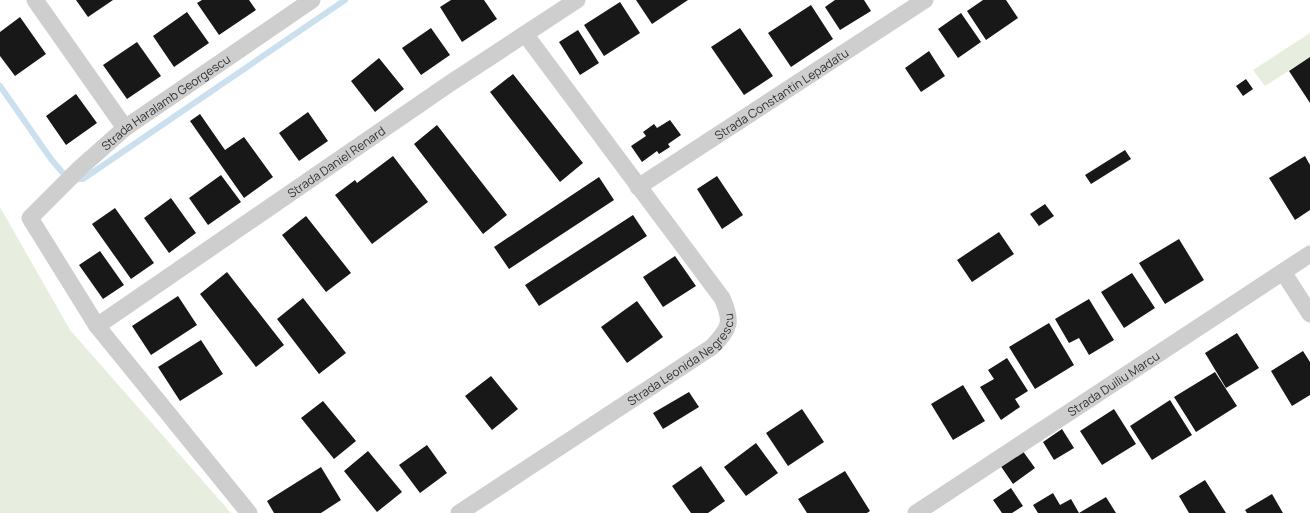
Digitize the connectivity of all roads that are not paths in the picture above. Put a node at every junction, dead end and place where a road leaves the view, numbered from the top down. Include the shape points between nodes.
1 (34, 0) edge
2 (312, 0) edge
3 (577, 0) edge
4 (925, 0) edge
5 (525, 34) junction
6 (125, 128) junction
7 (638, 187) junction
8 (1310, 254) edge
9 (1283, 272) junction
10 (1310, 314) edge
11 (97, 326) junction
12 (249, 513) edge
13 (459, 513) edge
14 (916, 513) edge

1 - 6 street
2 - 6 street, Strada Haralamb Georgescu
3 - 5 street, Strada Daniel Renard
4 - 7 street, Strada Constantin Lepadatu
5 - 7 street, Strada Leonida Negrescu
5 - 11 street, Strada Daniel Renard
6 - 11 street, Strada Haralamb Georgescu via 30,218
7 - 13 street, Strada Leonida Negrescu via 722,298 728,310 728,324 724,334 712,347
8 - 9 street, Strada Duiliu Marcu
9 - 10 street
9 - 14 street, Strada Duiliu Marcu
11 - 12 street

